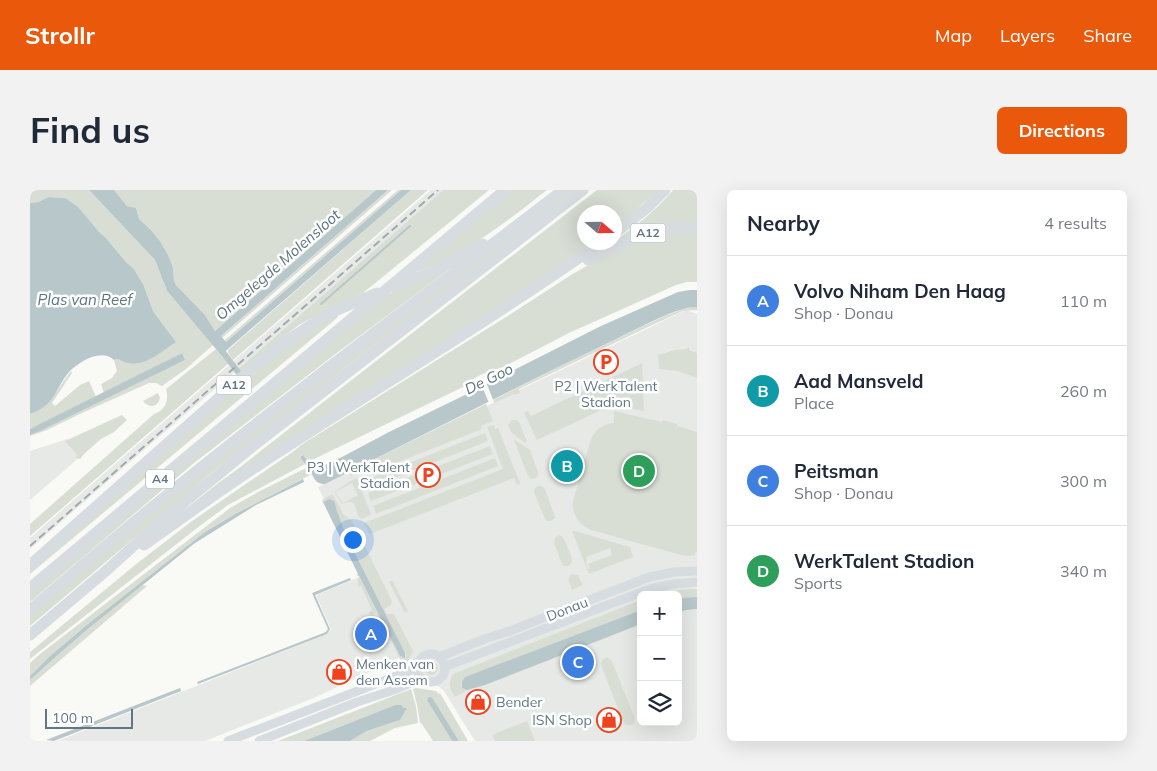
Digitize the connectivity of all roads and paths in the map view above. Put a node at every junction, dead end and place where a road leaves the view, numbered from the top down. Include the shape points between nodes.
1 (563, 190) edge
2 (583, 190) edge
3 (664, 190) edge
4 (501, 193) edge
5 (522, 222) junction
6 (622, 228) edge
7 (697, 228) edge
8 (590, 250) edge
9 (530, 292) junction
10 (30, 565) edge
11 (107, 570) junction
12 (697, 571) edge
13 (697, 582) edge
14 (30, 588) edge
15 (30, 610) edge
16 (30, 636) edge
17 (439, 657) junction
18 (444, 667) junction
19 (417, 668) junction
20 (422, 678) junction
21 (228, 741) edge
22 (259, 741) edge

1 - 5 highway, A12
2 - 11 highway, A12 via 252,447
3 - 6 highway, A12
4 - 14 highway, A4
5 - 10 highway, A12 via 436,270 339,309 288,339
5 - 15 highway, A12 via 264,417
7 - 9 highway, A12 via 658,230 625,240
8 - 9 highway, A12
9 - 11 highway, A12 via 260,464
11 - 16 highway, A12
12 - 17 main road, Donau via 643,579
13 - 18 main road, Donau via 650,589
17 - 18 main road
17 - 19 main road via 432,654 424,656
18 - 20 main road via 443,675 437,680
19 - 20 main road
19 - 21 main road
20 - 22 main road

